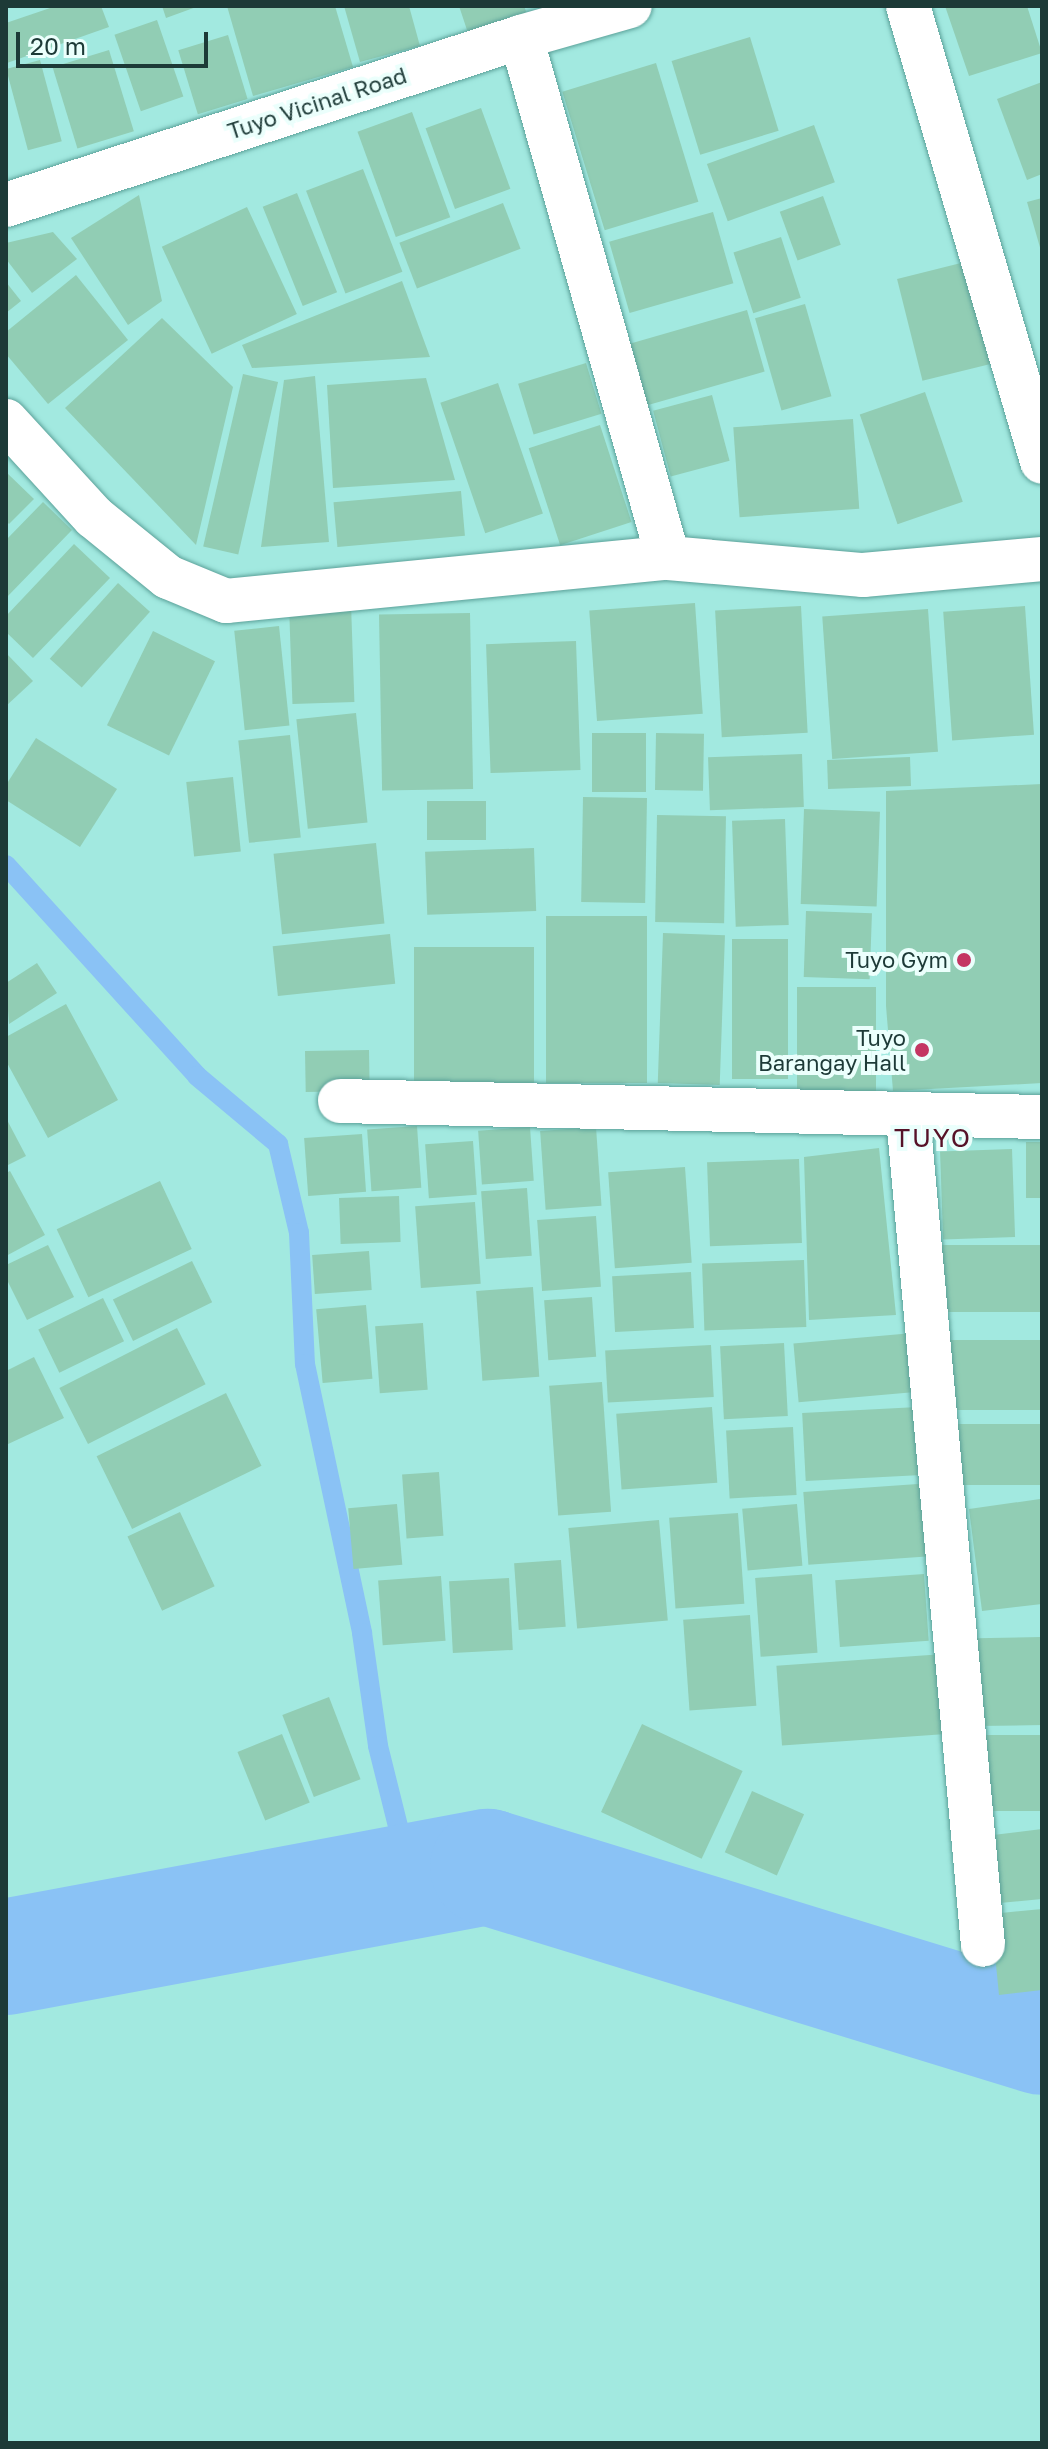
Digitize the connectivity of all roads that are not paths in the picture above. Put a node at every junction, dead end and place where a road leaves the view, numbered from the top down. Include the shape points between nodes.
1 (630, 6) edge
2 (908, 6) edge
3 (521, 37) junction
4 (6, 205) edge
5 (6, 421) edge
6 (1042, 462) edge
7 (668, 558) junction
8 (1042, 559) edge
9 (340, 1101) dead end
10 (908, 1116) junction
11 (1042, 1117) edge
12 (983, 1945) dead end

1 - 3 street, Tuyo Vicinal Road
2 - 6 street
3 - 4 street, Tuyo Vicinal Road
3 - 7 street
5 - 7 street via 94,517 168,577 226,601
7 - 8 street via 863,575
9 - 10 street
10 - 11 street
10 - 12 street

